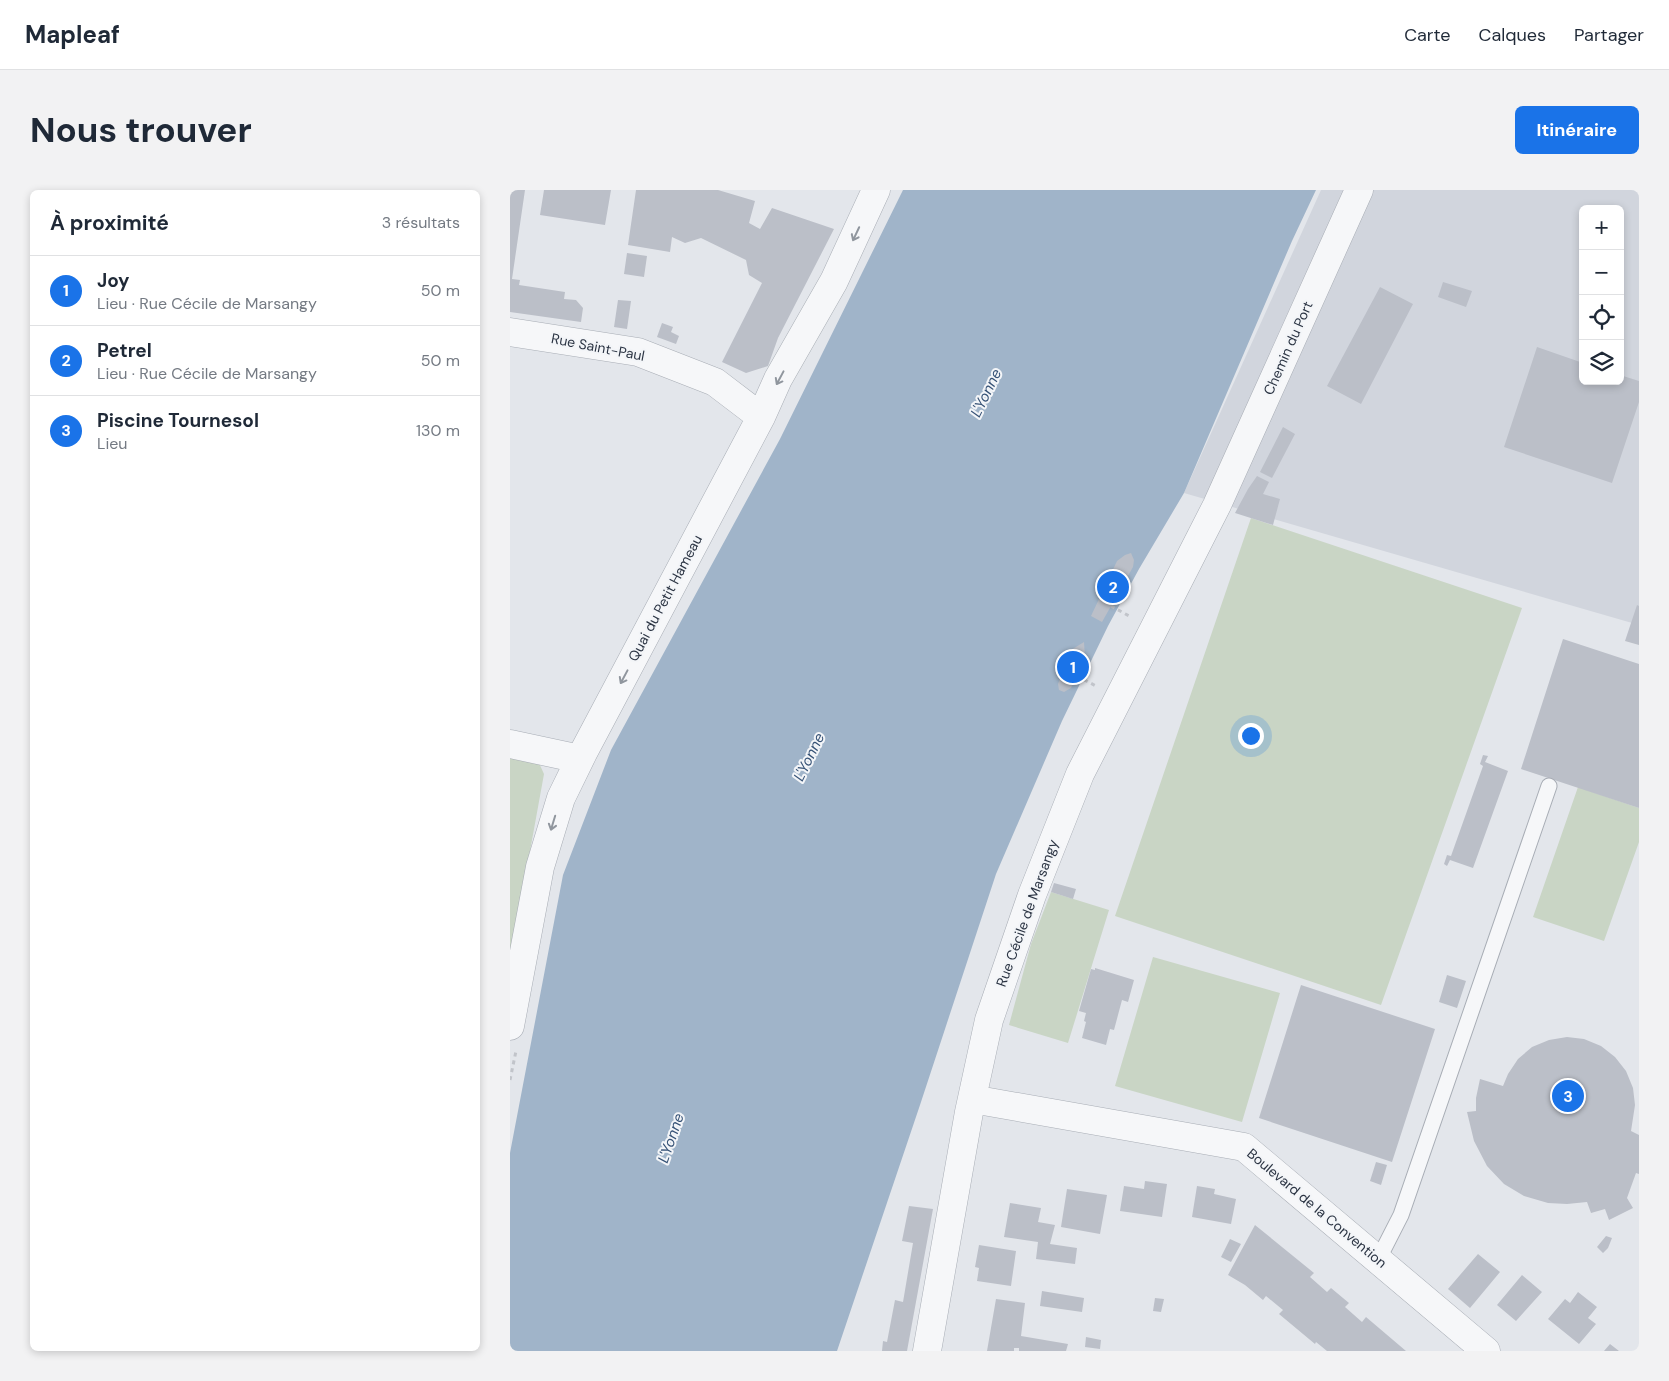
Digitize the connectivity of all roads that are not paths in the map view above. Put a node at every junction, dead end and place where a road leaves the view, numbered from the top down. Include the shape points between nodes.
1 (876, 190) edge
2 (1359, 190) edge
3 (510, 332) edge
4 (761, 417) junction
5 (1218, 505) joint
6 (510, 744) edge
7 (580, 759) junction
8 (1549, 786) dead end
9 (511, 1016) edge
10 (972, 1098) junction
11 (1378, 1260) junction
12 (927, 1351) edge
13 (1486, 1351) edge

1 -> 4 street, Quai du Petit Hameau via 834,281 778,379
2 - 5 street, Chemin du Port
3 - 4 street, Rue Saint-Paul via 638,352 715,382
4 -> 7 street, Quai du Petit Hameau
5 - 10 street, Rue Cécile de Marsangy via 1080,774 1032,894 988,1020
6 - 7 street
7 -> 9 street, Quai du Petit Hameau via 561,798 540,867
8 - 11 lane via 1401,1216
10 - 11 street, Boulevard de la Convention via 1244,1147
10 - 12 street, Rue Cécile de Marsangy
11 - 13 street, Boulevard de la Convention

